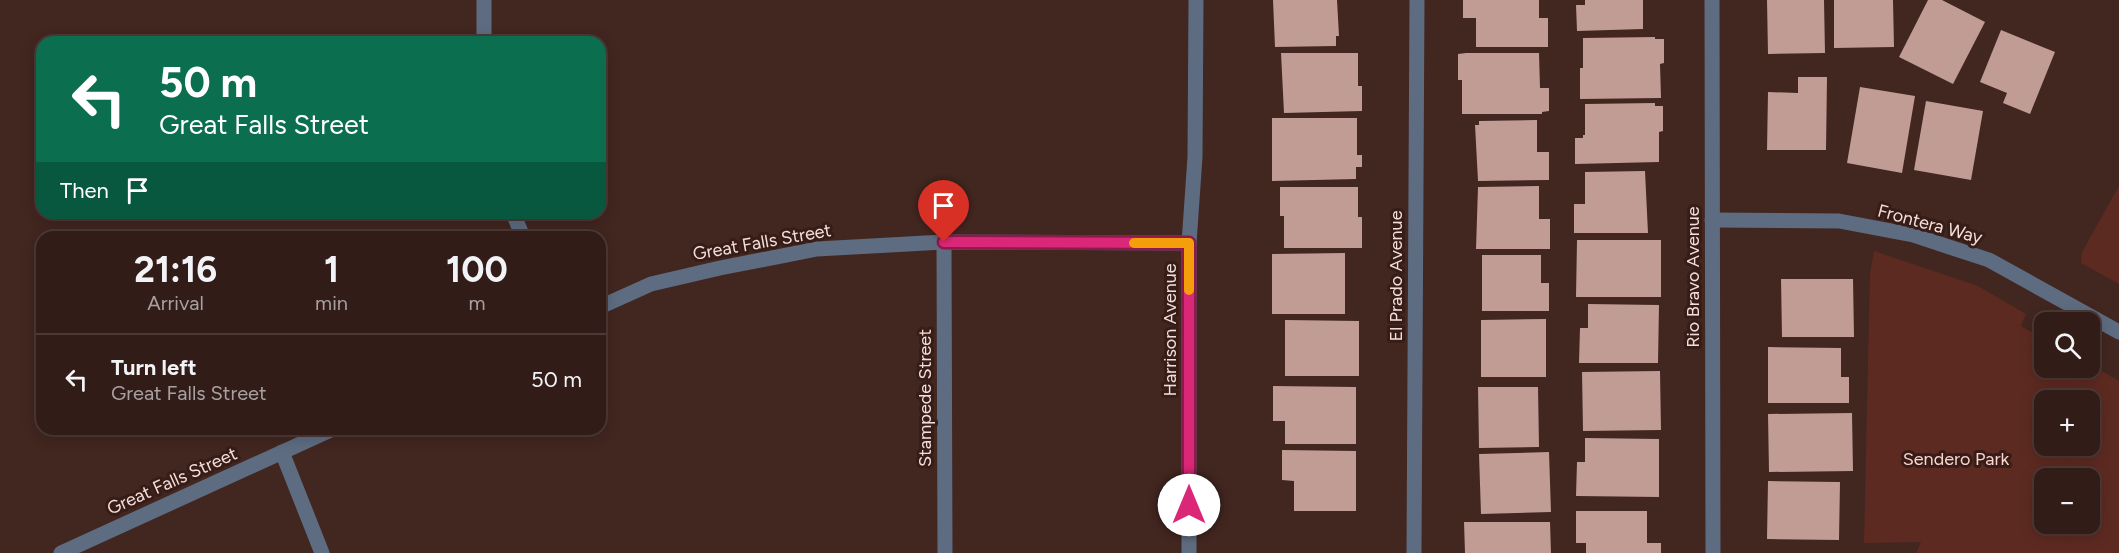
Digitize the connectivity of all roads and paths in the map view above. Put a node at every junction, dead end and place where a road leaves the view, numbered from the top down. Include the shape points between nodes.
1 (484, 0) edge
2 (1196, 0) edge
3 (1417, 0) edge
4 (1712, 0) edge
5 (484, 36) edge
6 (1712, 220) junction
7 (944, 242) junction
8 (1189, 243) junction
9 (606, 304) edge
10 (2119, 332) edge
11 (320, 435) edge
12 (282, 452) junction
13 (61, 553) edge
14 (322, 553) edge
15 (945, 553) edge
16 (1189, 553) edge
17 (1414, 553) edge
18 (1713, 553) edge

1 - 5 street
2 - 8 street, Harrison Avenue via 1195,157
3 - 17 street, El Prado Avenue
4 - 6 street, Rio Bravo Avenue
6 - 10 street, Frontera Way via 1839,221 1913,236 1989,260
6 - 18 street, Rio Bravo Avenue
7 - 8 street, Great Falls Street
7 - 9 street, Great Falls Street via 817,249 651,284
7 - 15 street, Stampede Street
8 - 16 street, Harrison Avenue
11 - 12 street, Great Falls Street
12 - 13 street, Great Falls Street
12 - 14 street

